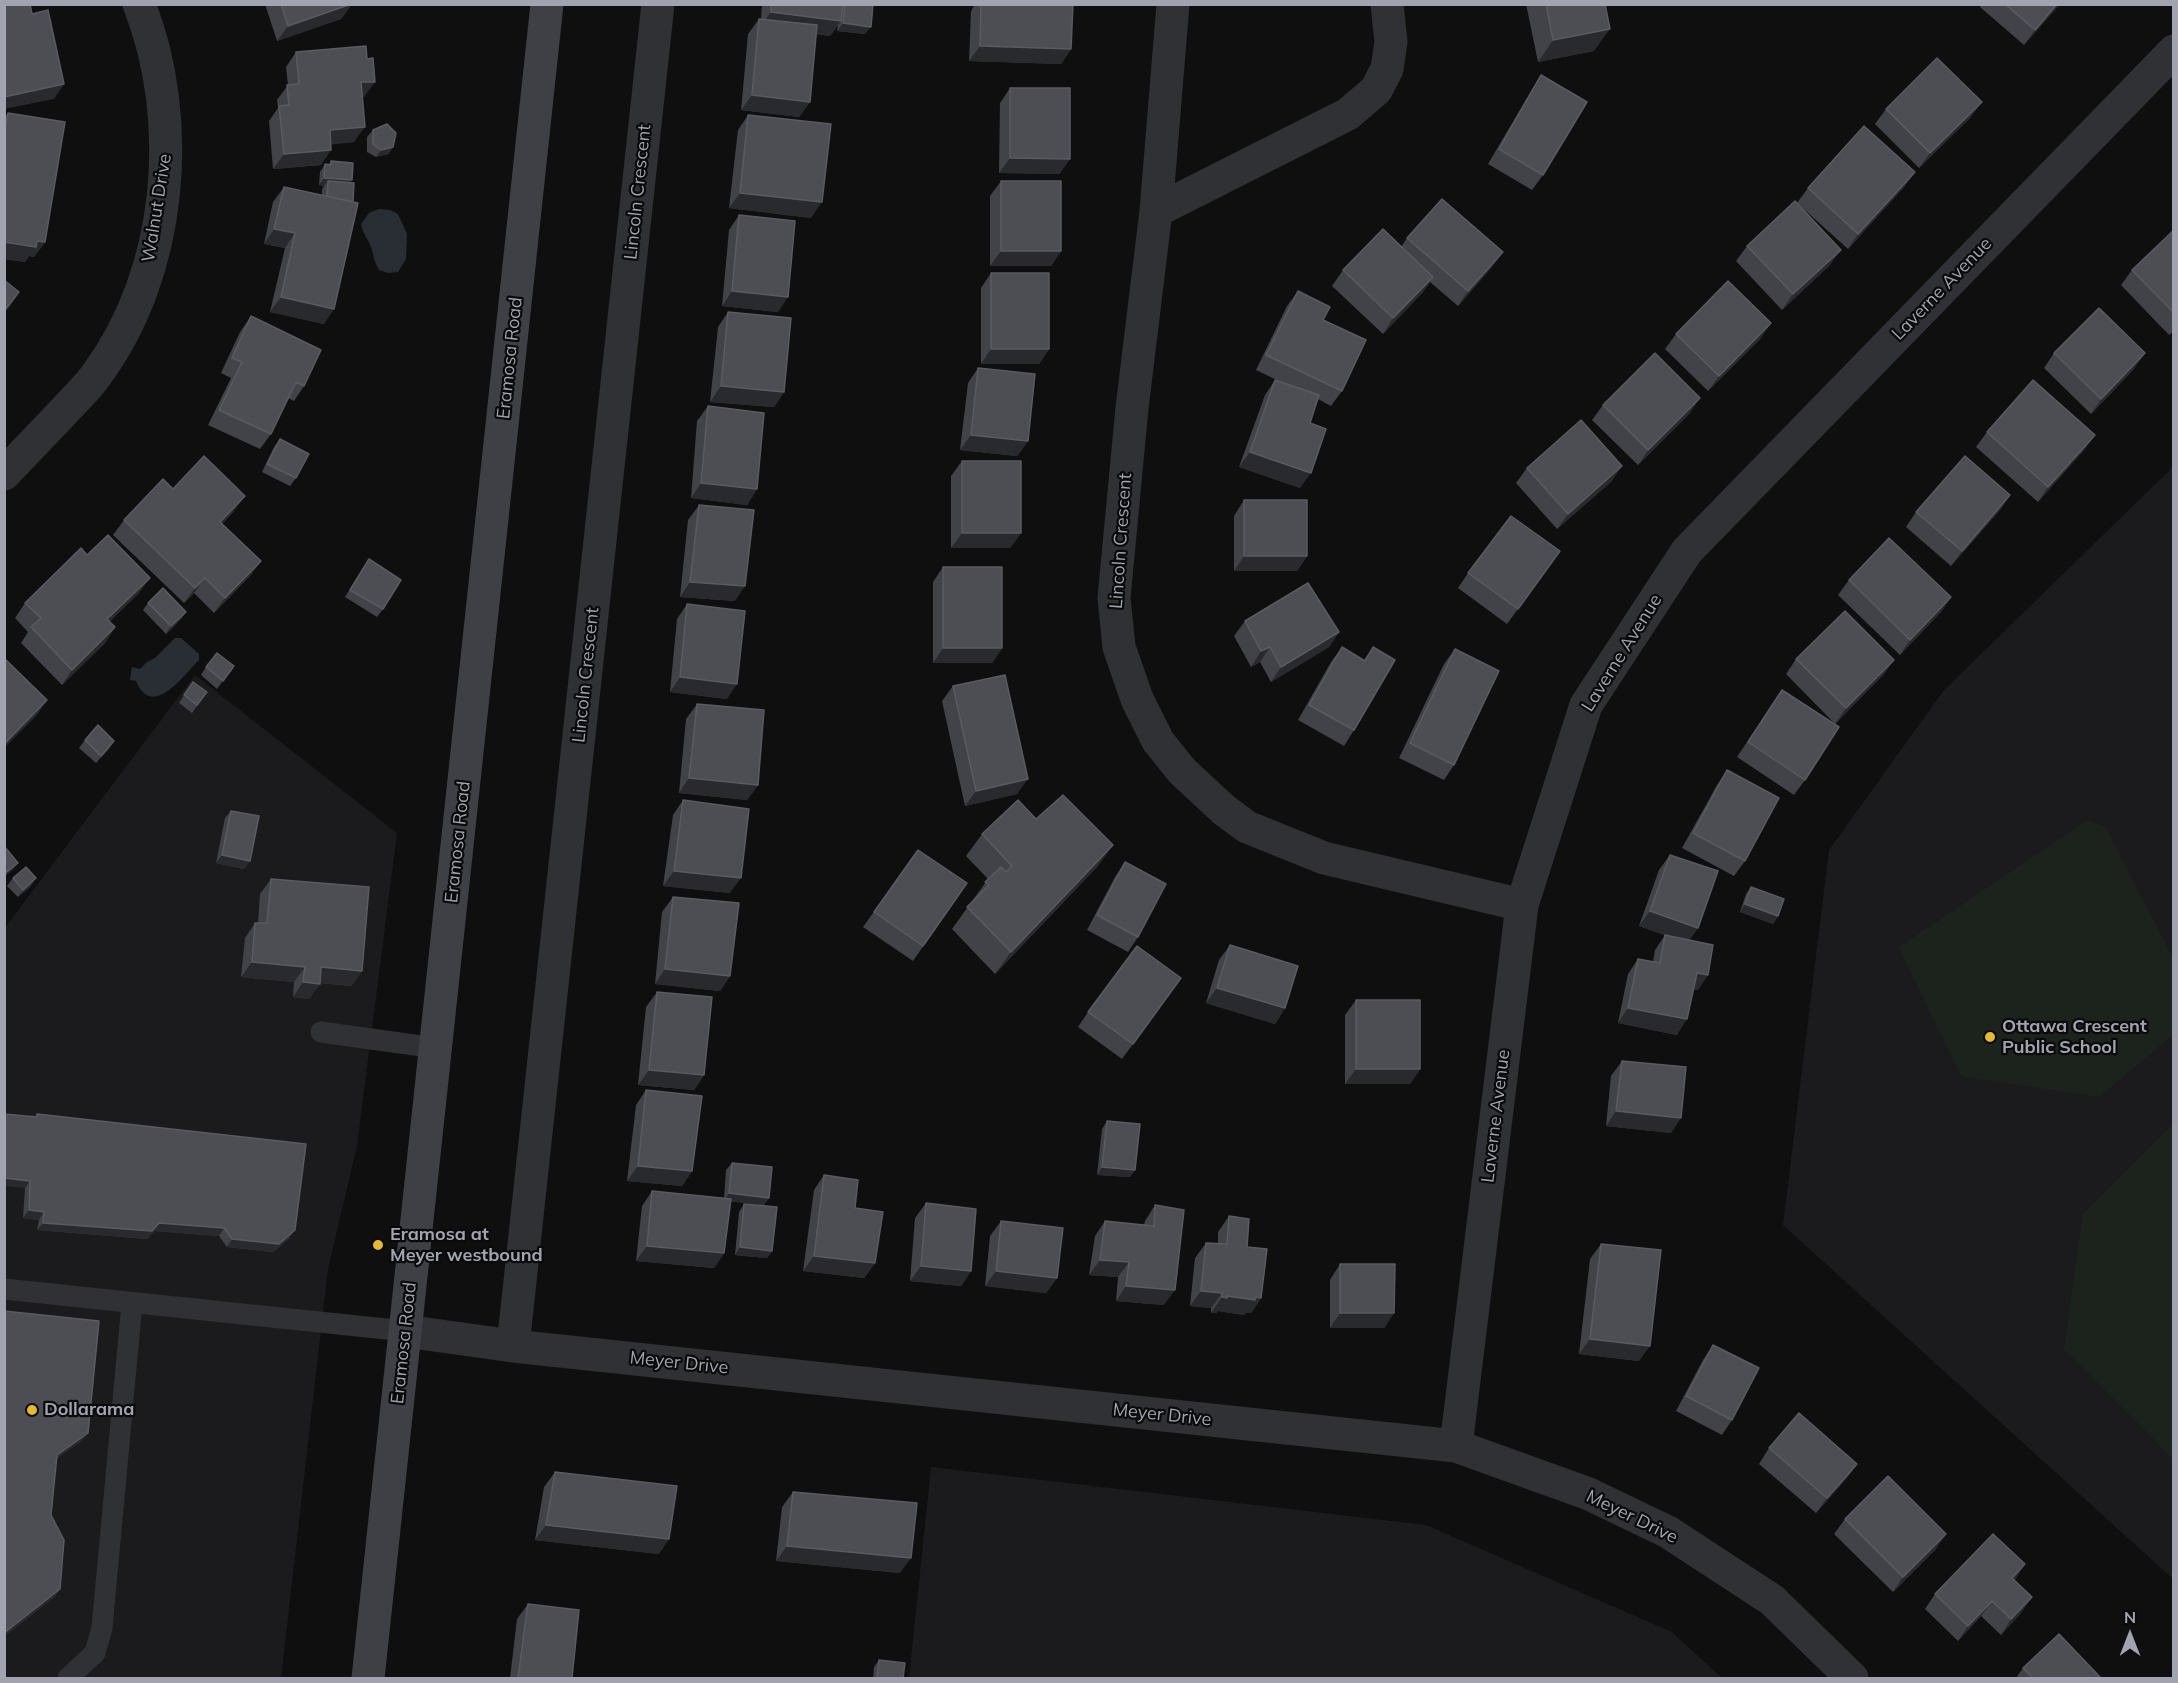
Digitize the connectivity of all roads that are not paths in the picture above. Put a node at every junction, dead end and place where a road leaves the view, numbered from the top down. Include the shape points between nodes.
1 (139, 4) edge
2 (547, 4) edge
3 (658, 4) edge
4 (1173, 4) edge
5 (1387, 4) edge
6 (2174, 51) edge
7 (1156, 211) junction
8 (4, 474) edge
9 (1522, 905) junction
10 (321, 1032) dead end
11 (436, 1048) junction
12 (4, 1289) edge
13 (132, 1303) junction
14 (405, 1331) junction
15 (513, 1346) junction
16 (1456, 1446) junction
17 (68, 1678) edge
18 (368, 1678) edge
19 (1852, 1678) edge

1 - 8 street, Walnut Drive via 159,70 166,120 166,166 154,246 120,340 97,375
2 - 11 main road, Eramosa Road
3 - 15 street, Lincoln Crescent
4 - 7 street, Lincoln Crescent
5 - 7 street via 1391,42 1387,69 1376,90 1348,114
6 - 9 street, Laverne Avenue via 1687,551 1586,705
7 - 9 street, Lincoln Crescent via 1114,598 1119,647 1137,699 1158,741 1188,778 1224,810 1257,831 1324,858
9 - 16 street, Laverne Avenue
10 - 11 lane
11 - 14 main road, Eramosa Road
12 - 13 lane
13 - 14 lane
13 - 17 lane via 102,1628 95,1653
14 - 15 street, Meyer Drive
14 - 18 main road, Eramosa Road
15 - 16 street, Meyer Drive
16 - 19 street, Meyer Drive via 1589,1494 1675,1536 1772,1600

